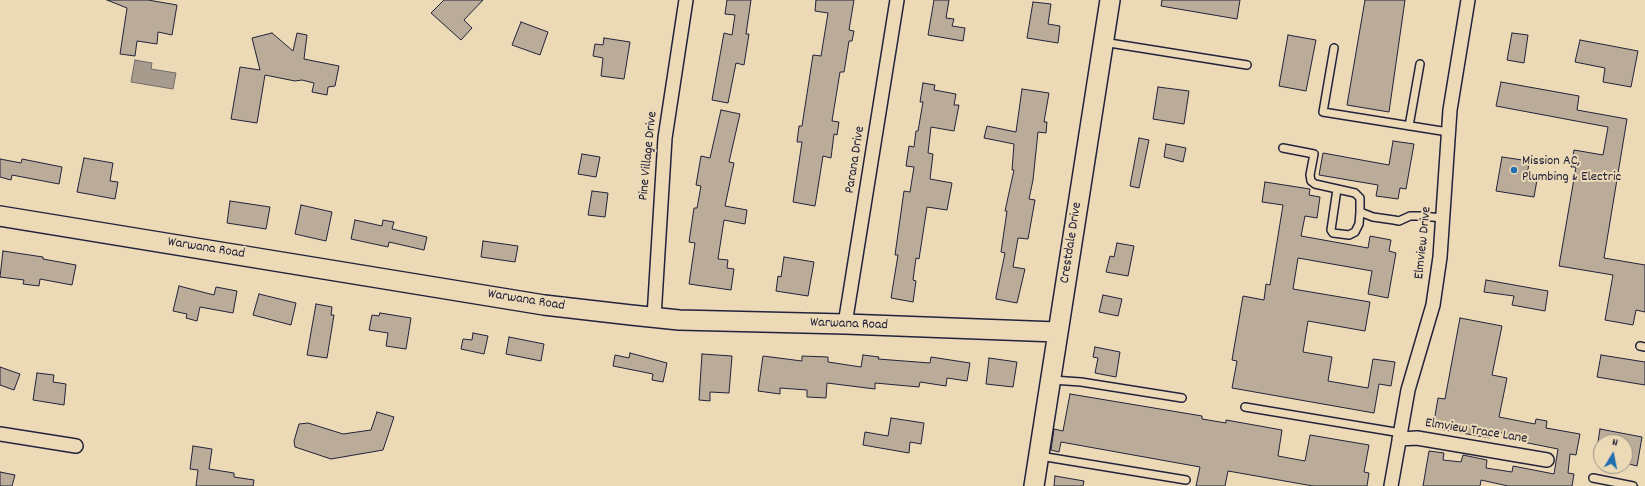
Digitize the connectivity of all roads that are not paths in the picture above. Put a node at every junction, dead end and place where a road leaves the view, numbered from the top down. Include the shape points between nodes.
1 (686, 0) edge
2 (897, 0) edge
3 (1110, 0) edge
4 (1468, 0) edge
5 (1103, 42) junction
6 (1334, 48) dead end
7 (1420, 64) dead end
8 (1247, 65) dead end
9 (1409, 126) junction
10 (1448, 132) junction
11 (1283, 148) dead end
12 (1337, 189) junction
13 (1360, 212) junction
14 (0, 216) edge
15 (1443, 218) junction
16 (654, 317) junction
17 (845, 324) junction
18 (1058, 332) junction
19 (1050, 380) junction
20 (1182, 398) dead end
21 (1245, 407) dead end
22 (0, 434) edge
23 (1400, 436) junction
24 (76, 446) dead end
25 (1038, 456) junction
26 (1547, 460) dead end
27 (1593, 478) dead end
28 (1186, 480) dead end
29 (1034, 486) edge
30 (1391, 486) edge
31 (1633, 486) edge

1 - 16 street, Pine Village Drive via 665,138
2 - 17 street, Parana Drive
3 - 5 street, Crestdale Drive
4 - 10 street, Elmview Drive
5 - 8 lane
5 - 18 street, Crestdale Drive
6 - 9 lane via 1323,112
7 - 9 lane
9 - 10 lane
10 - 15 street, Elmview Drive
11 - 12 lane via 1314,154 1311,181
12 - 13 lane via 1355,193 1360,198
12 - 13 lane via 1331,230 1333,233 1349,235 1355,232
13 - 15 lane via 1394,220 1420,216
14 - 16 street, Warwana Road via 544,305
15 - 23 street, Elmview Drive via 1433,305 1408,390
16 - 17 street, Warwana Road via 679,320
17 - 18 street, Warwana Road
18 - 19 street, Crestdale Drive
19 - 20 lane
19 - 25 street, Crestdale Drive
21 - 23 lane
22 - 24 street
23 - 26 street, Elmview Trace Lane
23 - 30 street, Elmview Drive
25 - 28 lane
25 - 29 street, Crestdale Drive
27 - 31 lane

